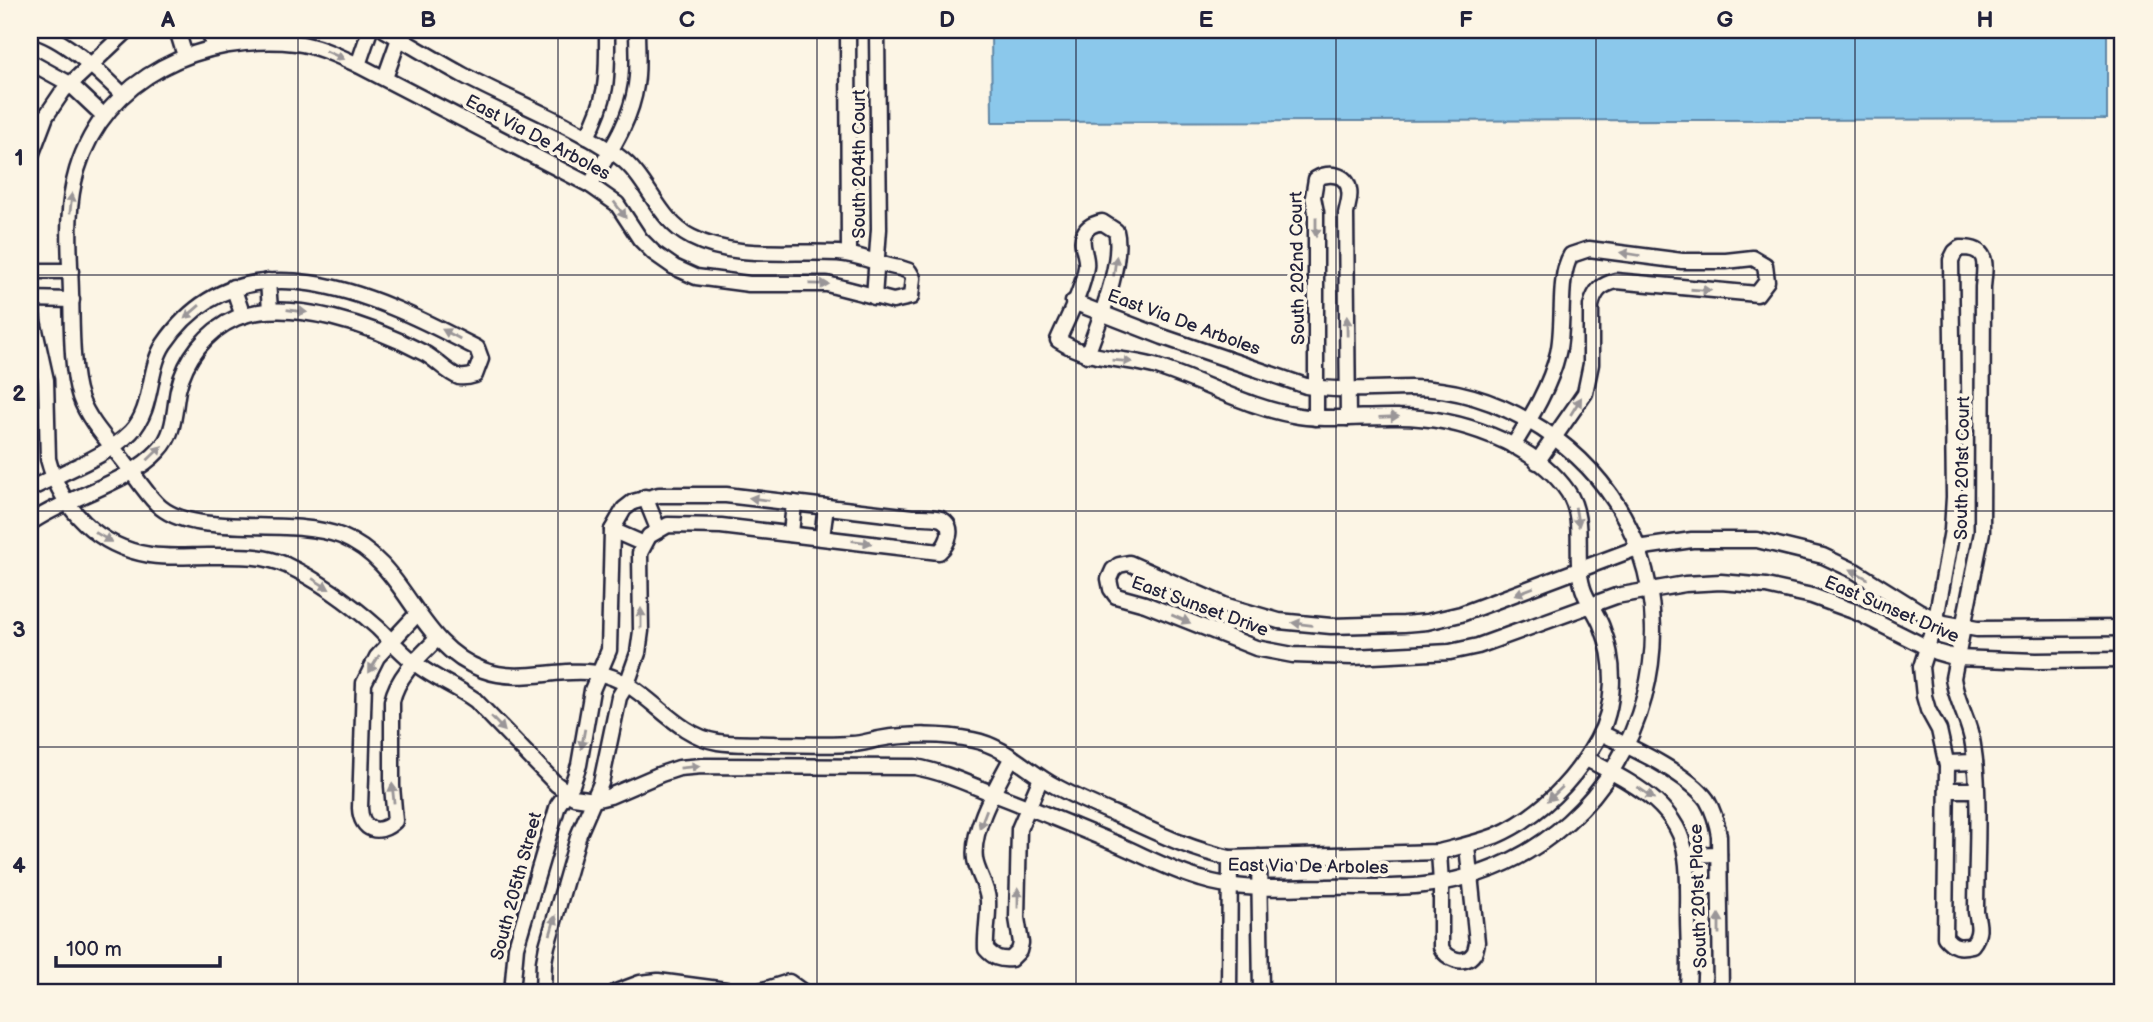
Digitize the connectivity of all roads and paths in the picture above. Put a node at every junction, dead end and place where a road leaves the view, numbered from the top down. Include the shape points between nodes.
1 (30, 30) edge
2 (128, 30) edge
3 (177, 30) edge
4 (209, 30) edge
5 (370, 30) edge
6 (385, 30) edge
7 (607, 30) edge
8 (637, 30) edge
9 (848, 30) edge
10 (877, 30) edge
11 (400, 34) edge
12 (214, 47) junction
13 (185, 56) junction
14 (30, 62) edge
15 (93, 64) junction
16 (358, 65) junction
17 (385, 78) junction
18 (70, 84) junction
19 (123, 95) junction
20 (104, 116) junction
21 (587, 138) junction
22 (610, 151) junction
23 (30, 158) edge
24 (590, 185) junction
25 (849, 254) junction
26 (876, 262) junction
27 (71, 271) junction
28 (30, 273) edge
29 (268, 281) junction
30 (233, 287) junction
31 (874, 297) junction
32 (30, 299) edge
33 (72, 300) junction
34 (1073, 302) junction
35 (270, 310) junction
36 (1102, 313) junction
37 (243, 316) junction
38 (1087, 355) junction
39 (1317, 388) junction
40 (1348, 390) junction
41 (1316, 418) junction
42 (1348, 418) junction
43 (1528, 421) junction
44 (1553, 437) junction
45 (1513, 446) junction
46 (117, 453) junction
47 (1537, 462) junction
48 (131, 472) junction
49 (56, 482) junction
50 (30, 489) edge
51 (645, 497) junction
52 (67, 503) junction
53 (794, 503) junction
54 (826, 507) junction
55 (30, 523) edge
56 (658, 529) junction
57 (612, 530) junction
58 (791, 534) junction
59 (822, 537) junction
60 (644, 544) junction
61 (1637, 548) junction
62 (1579, 570) junction
63 (1649, 589) junction
64 (1591, 604) junction
65 (418, 613) junction
66 (1936, 619) junction
67 (1965, 627) junction
68 (2123, 628) edge
69 (437, 639) junction
70 (390, 640) junction
71 (1926, 648) junction
72 (1957, 658) junction
73 (2123, 660) edge
74 (414, 662) junction
75 (599, 673) junction
76 (627, 684) junction
77 (1601, 733) junction
78 (1627, 746) junction
79 (1012, 757) junction
80 (1587, 758) junction
81 (1975, 762) junction
82 (1947, 763) junction
83 (1612, 772) junction
84 (1041, 778) junction
85 (1947, 790) junction
86 (1976, 790) junction
87 (566, 793) junction
88 (993, 794) junction
89 (594, 800) junction
90 (1027, 806) junction
91 (1467, 846) junction
92 (1439, 852) junction
93 (1719, 854) junction
94 (1686, 855) junction
95 (1230, 858) junction
96 (1259, 858) junction
97 (1472, 875) junction
98 (1441, 883) junction
99 (1231, 886) junction
100 (1688, 886) junction
101 (1719, 886) junction
102 (1259, 887) junction
103 (512, 992) edge
104 (543, 992) edge
105 (616, 992) edge
106 (803, 992) edge
107 (1229, 992) edge
108 (1261, 992) edge
109 (1687, 992) edge
110 (1721, 992) edge

1 - 15 street
2 - 15 street
3 - 13 street
4 - 12 street
5 - 16 street
6 - 11 street, East Via De Arboles
7 - 21 street via 606,92
8 - 22 street via 636,85
9 - 25 street, South 204th Court
10 - 26 street, South 204th Court
11 - 17 street
11 - 21 street, East Via De Arboles via 463,75
12 - 13 street, East Via De Arboles
12 -> 16 street, East Via De Arboles via 297,43
13 - 19 street, East Via De Arboles via 153,71
14 - 18 street
15 - 18 street
15 - 19 street
16 - 17 street, East Via De Arboles
17 - 24 street, East Via De Arboles
18 - 20 street
18 - 23 street via 46,116
19 - 20 street, East Via De Arboles
27 -> 20 street, East Via De Arboles via 72,192 77,169
21 - 22 street, East Via De Arboles
22 - 24 street
22 - 25 street, East Via De Arboles via 633,167 660,209 691,237 764,253
24 -> 31 street, East Via De Arboles via 617,204 654,253 696,277 749,284 827,284
25 - 26 street, East Via De Arboles
26 - 31 street, South 204th Court
26 - 31 street, East Via De Arboles via 909,271 913,289 911,297 903,300
27 - 28 street
27 - 33 street, East Via De Arboles
28 - 32 street
29 - 30 street
29 - 35 street
35 -> 29 street via 306,312 373,331 427,355 456,376 475,375 479,368 477,348 405,311 331,288
30 - 37 street
30 -> 46 street via 195,309 172,333 156,361 141,417
32 - 33 street
32 - 49 street via 46,380 48,459
33 - 46 street, East Via De Arboles via 79,394
34 - 36 street, East Via De Arboles
36 -> 34 street via 1119,240 1116,231 1102,222 1085,231 1086,265
34 - 38 street, East Via De Arboles via 1058,340
35 - 37 street
36 - 38 street
36 - 39 street, East Via De Arboles
48 -> 37 street via 166,440 192,355 221,326
38 -> 41 street, East Via De Arboles via 1153,366 1256,406
39 - 40 street, East Via De Arboles
40 -> 39 street, South 202nd Court via 1346,214 1350,190 1335,175 1316,179 1313,188
39 - 41 street, South 202nd Court
40 - 42 street, South 202nd Court
40 - 43 street, East Via De Arboles via 1440,389 1497,405
41 - 42 street, East Via De Arboles
42 -> 45 street, East Via De Arboles via 1438,420 1484,432
43 - 44 street, East Via De Arboles
44 -> 43 street via 1585,393 1591,364 1591,306 1601,286 1616,281 1756,294 1767,281 1765,265 1754,258 1682,261 1578,251 1564,273 1558,353
43 - 45 street
44 - 47 street
44 - 61 street, East Via De Arboles via 1609,493
45 - 47 street, East Via De Arboles
46 - 48 street, East Via De Arboles
46 - 49 street via 83,462
47 -> 62 street, East Via De Arboles via 1574,503
48 - 52 street
48 - 65 street, East Via De Arboles via 159,507 173,516 210,524 310,528 346,538 383,565
49 - 50 street
49 - 52 street
53 -> 51 street via 726,495
51 - 56 street
51 - 57 street via 624,509
52 - 55 street
52 -> 70 street via 96,533 132,551 247,556 283,564 337,594
53 - 54 street
53 - 58 street
54 - 59 street
59 -> 54 street via 939,552 949,537 948,527 939,518
56 - 58 street via 668,525 721,526
56 - 60 street
57 - 60 street
57 - 75 street, South 205th Street via 609,650
58 - 59 street
76 -> 60 street via 640,643 640,553
61 - 62 street, East Sunset Drive
61 - 63 street, East Via De Arboles
66 -> 61 street, East Sunset Drive via 1855,571 1788,546 1726,538
62 - 64 street, East Via De Arboles
62 -> 64 street, East Sunset Drive via 1443,619 1331,626 1252,614 1129,563 1113,570 1110,579 1111,589 1123,599 1256,648 1311,656 1450,652
63 - 64 street, East Sunset Drive
63 - 71 street, East Sunset Drive via 1721,582 1766,586 1856,612
63 - 78 street, East Via De Arboles via 1653,628 1650,677
64 - 77 street, East Via De Arboles via 1607,640 1612,680
65 - 69 street, East Via De Arboles
65 - 70 street
66 - 67 street, East Sunset Drive
66 - 67 street, South 201st Court via 1953,508 1951,260 1960,248 1970,248 1984,258 1985,268 1984,510
66 - 71 street, South 201st Court
67 - 68 street, East Sunset Drive
67 - 72 street, South 201st Court
69 - 74 street
69 - 75 street, East Via De Arboles via 468,663 504,675
70 - 74 street
70 -> 74 street via 369,672 362,693 360,808 369,828 378,830 395,821 392,701
71 - 72 street, East Sunset Drive
71 - 82 street, South 201st Court via 1922,684
72 - 73 street, East Sunset Drive
72 - 81 street, South 201st Court via 1955,690 1970,728
74 -> 87 street via 475,700
75 - 76 street, East Via De Arboles
75 -> 87 street, South 205th Street via 579,765
76 - 79 street, East Via De Arboles via 671,721 718,742 847,745 903,737 949,737 984,742
76 - 89 street via 619,697
77 - 78 street, South 201st Place
77 - 80 street, East Via De Arboles
78 - 83 street, East Via De Arboles
78 - 93 street, South 201st Place via 1701,793 1717,822
79 - 84 street, East Via De Arboles
79 - 88 street
80 - 83 street, South 201st Place
80 -> 91 street, East Via De Arboles via 1536,811 1515,826
81 - 82 street
81 - 86 street, South 201st Court
82 - 85 street, South 201st Court
83 -> 94 street, South 201st Place via 1666,810
83 - 97 street, East Via De Arboles via 1565,827 1523,855
84 - 90 street
84 - 95 street, East Via De Arboles via 1179,842
85 - 86 street
85 - 86 street, South 201st Court via 1945,937 1961,947 1972,945 1978,937
87 - 89 street
87 - 103 street, South 205th Street via 558,805 516,947
89 -> 88 street, East Via De Arboles via 679,768 702,766 915,767 947,774
88 - 90 street, East Via De Arboles
88 -> 90 street via 976,837 975,860 988,898 986,949 992,957 1002,959 1011,959 1021,943 1018,842
104 -> 89 street via 547,946 579,834
90 - 99 street, East Via De Arboles via 1185,874
91 - 92 street, East Via De Arboles
91 - 97 street
92 - 96 street, East Via De Arboles
92 - 98 street
93 - 94 street
93 - 101 street, South 201st Place
94 - 100 street, South 201st Place
95 - 96 street, East Via De Arboles
95 - 99 street
96 - 102 street
97 - 98 street, East Via De Arboles
97 - 98 street via 1477,942 1475,953 1468,958 1451,959 1441,947
98 - 102 street, East Via De Arboles
99 - 102 street, East Via De Arboles
99 - 107 street
100 - 101 street
100 - 109 street, South 201st Place
110 -> 101 street, South 201st Place
102 - 108 street
105 - 106 street via 658,981 741,992 789,982

